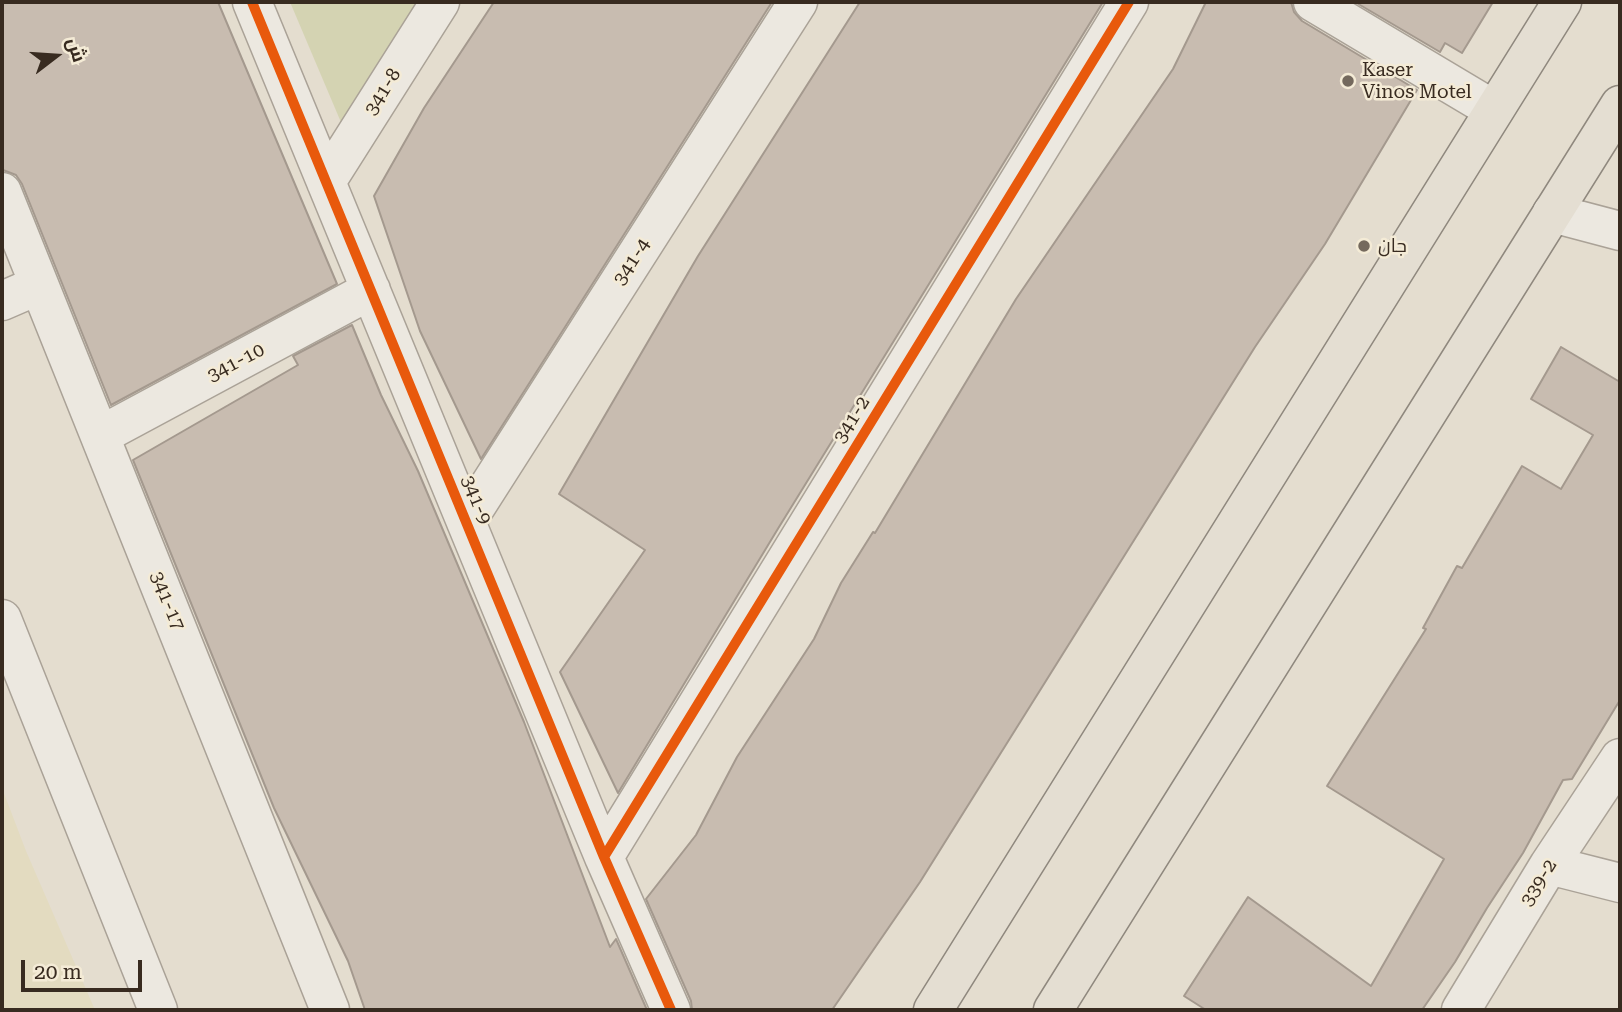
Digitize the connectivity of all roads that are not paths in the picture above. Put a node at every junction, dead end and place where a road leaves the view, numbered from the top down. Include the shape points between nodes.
1 (252, 2) edge
2 (440, 2) edge
3 (798, 2) edge
4 (1129, 2) edge
5 (1313, 2) edge
6 (1562, 2) edge
7 (1620, 105) edge
8 (1494, 110) junction
9 (326, 181) junction
10 (2, 192) edge
11 (1552, 213) junction
12 (1620, 231) edge
13 (39, 285) junction
14 (371, 290) junction
15 (2, 301) edge
16 (101, 435) junction
17 (466, 522) junction
18 (2, 619) edge
19 (1620, 758) edge
20 (604, 857) junction
21 (1549, 865) junction
22 (1620, 883) edge
23 (158, 1010) edge
24 (330, 1010) edge
25 (671, 1010) edge
26 (933, 1010) edge
27 (1052, 1010) edge
28 (1461, 1010) edge

1 - 9 street, 341-9
2 - 9 street, 341-8
3 - 17 street, 341-4
4 - 20 street, 341-2
5 - 8 street
6 - 8 main road
7 - 11 main road
8 - 26 main road
9 - 14 street, 341-9
10 - 13 street, 341-17
11 - 12 street
11 - 27 main road
13 - 15 street
13 - 16 street, 341-17
14 - 16 street, 341-10
14 - 17 street, 341-9
16 - 24 street, 341-17
17 - 20 street, 341-9
18 - 23 street
19 - 21 street, 339-2
20 - 25 street, 341-9
21 - 22 street
21 - 28 street, 339-2

